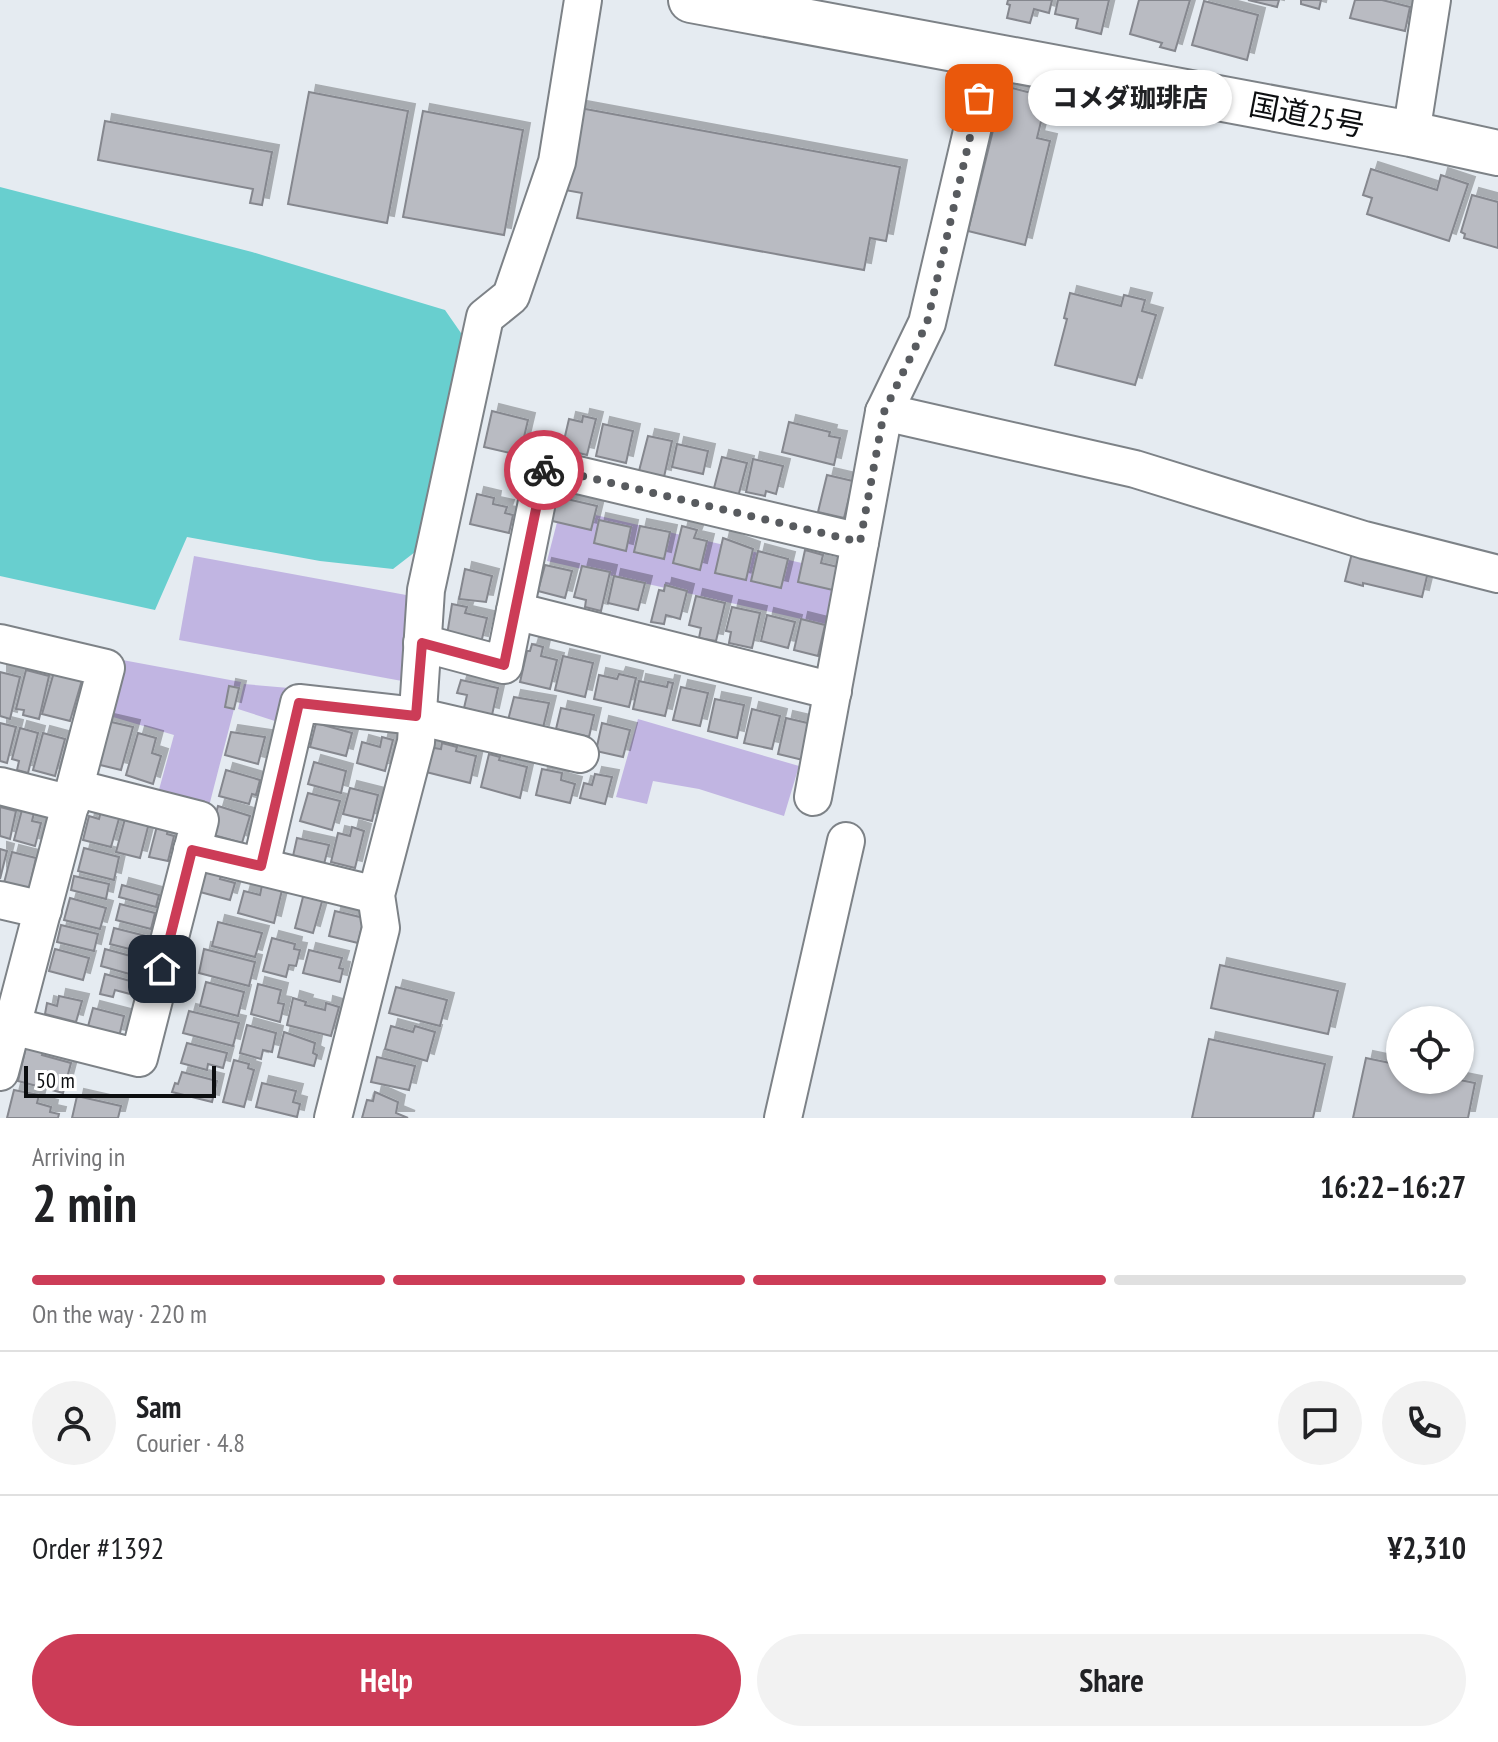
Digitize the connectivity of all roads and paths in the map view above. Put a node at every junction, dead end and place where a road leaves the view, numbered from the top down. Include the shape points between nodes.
1 (583, 0) edge
2 (691, 0) edge
3 (1432, 0) edge
4 (990, 54) junction
5 (1411, 134) junction
6 (1498, 153) edge
7 (884, 412) junction
8 (860, 542) junction
9 (1498, 574) edge
10 (515, 611) junction
11 (0, 643) edge
12 (422, 643) junction
13 (833, 691) junction
14 (416, 716) junction
15 (580, 754) dead end
16 (0, 786) edge
17 (73, 796) junction
18 (813, 797) dead end
19 (846, 841) dead end
20 (192, 850) junction
21 (261, 866) junction
22 (376, 895) junction
23 (0, 900) edge
24 (43, 910) junction
25 (6, 1025) edge
26 (0, 1072) edge
27 (333, 1118) edge
28 (783, 1118) edge

1 - 12 street via 557,162 511,296 485,317 426,590
2 - 4 highway, 国道25号
3 - 5 street
4 - 5 highway, 国道25号
4 - 7 street via 927,323
5 - 6 highway, 国道25号
7 - 8 street
7 - 9 street via 1135,469 1364,540
8 - 10 street via 544,467
8 - 13 street
10 - 12 street via 504,665
10 - 13 street
11 - 17 street via 106,668
12 - 14 street
13 - 18 street
14 - 15 street
14 - 21 street via 299,703
14 - 22 street via 416,742
16 - 17 street
17 - 20 street via 200,820
17 - 24 street
19 - 28 street
20 - 21 street
20 - 25 street via 139,1058
21 - 22 street
22 - 27 street via 381,928
23 - 24 street
24 - 25 street
25 - 26 street

